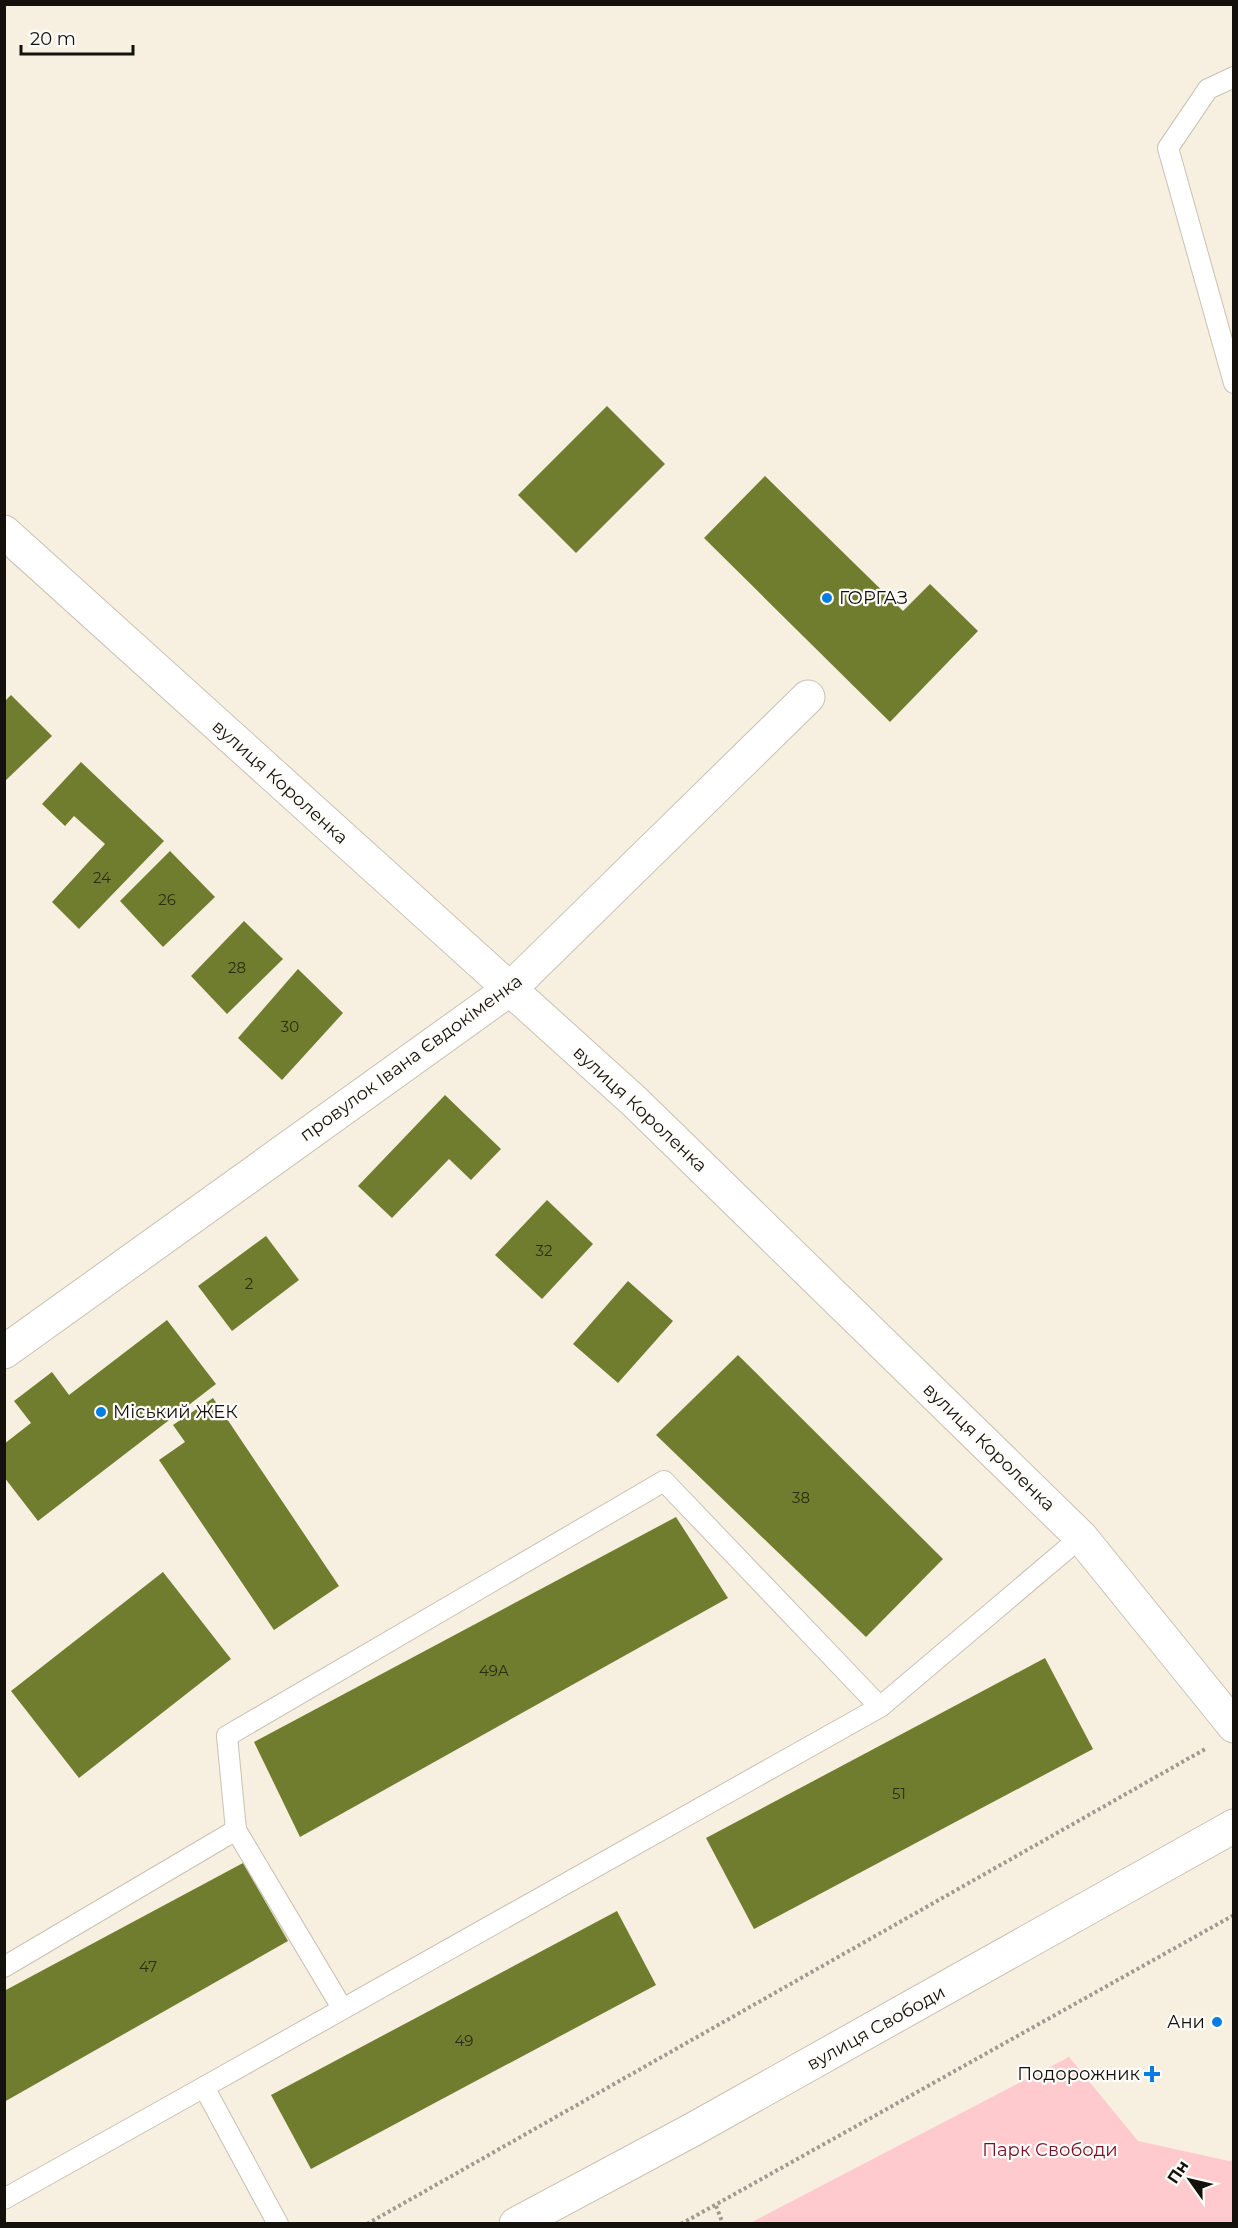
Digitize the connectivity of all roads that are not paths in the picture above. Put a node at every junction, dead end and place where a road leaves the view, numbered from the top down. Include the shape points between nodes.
1 (1233, 77) edge
2 (1233, 383) edge
3 (4, 532) edge
4 (808, 697) dead end
5 (510, 989) junction
6 (4, 1352) edge
7 (1081, 1537) junction
8 (880, 1707) junction
9 (1223, 1735) edge
10 (1233, 1826) edge
11 (236, 1830) junction
12 (4, 1967) edge
13 (342, 2008) junction
14 (204, 2087) junction
15 (4, 2199) edge
16 (278, 2223) edge
17 (516, 2223) edge

1 - 2 lane via 1208,89 1168,148
3 - 5 street, вулиця Короленка
4 - 5 street, провулок Івана Євдокіменка
5 - 6 street, провулок Івана Євдокіменка
5 - 7 street, вулиця Короленка via 634,1101
7 - 8 lane
7 - 9 street, вулиця Короленка
8 - 11 lane via 664,1481 226,1736
8 - 13 lane
10 - 17 street, вулиця Свободи via 712,2118
11 - 12 lane
11 - 13 lane
13 - 14 lane
14 - 15 lane
14 - 16 lane

